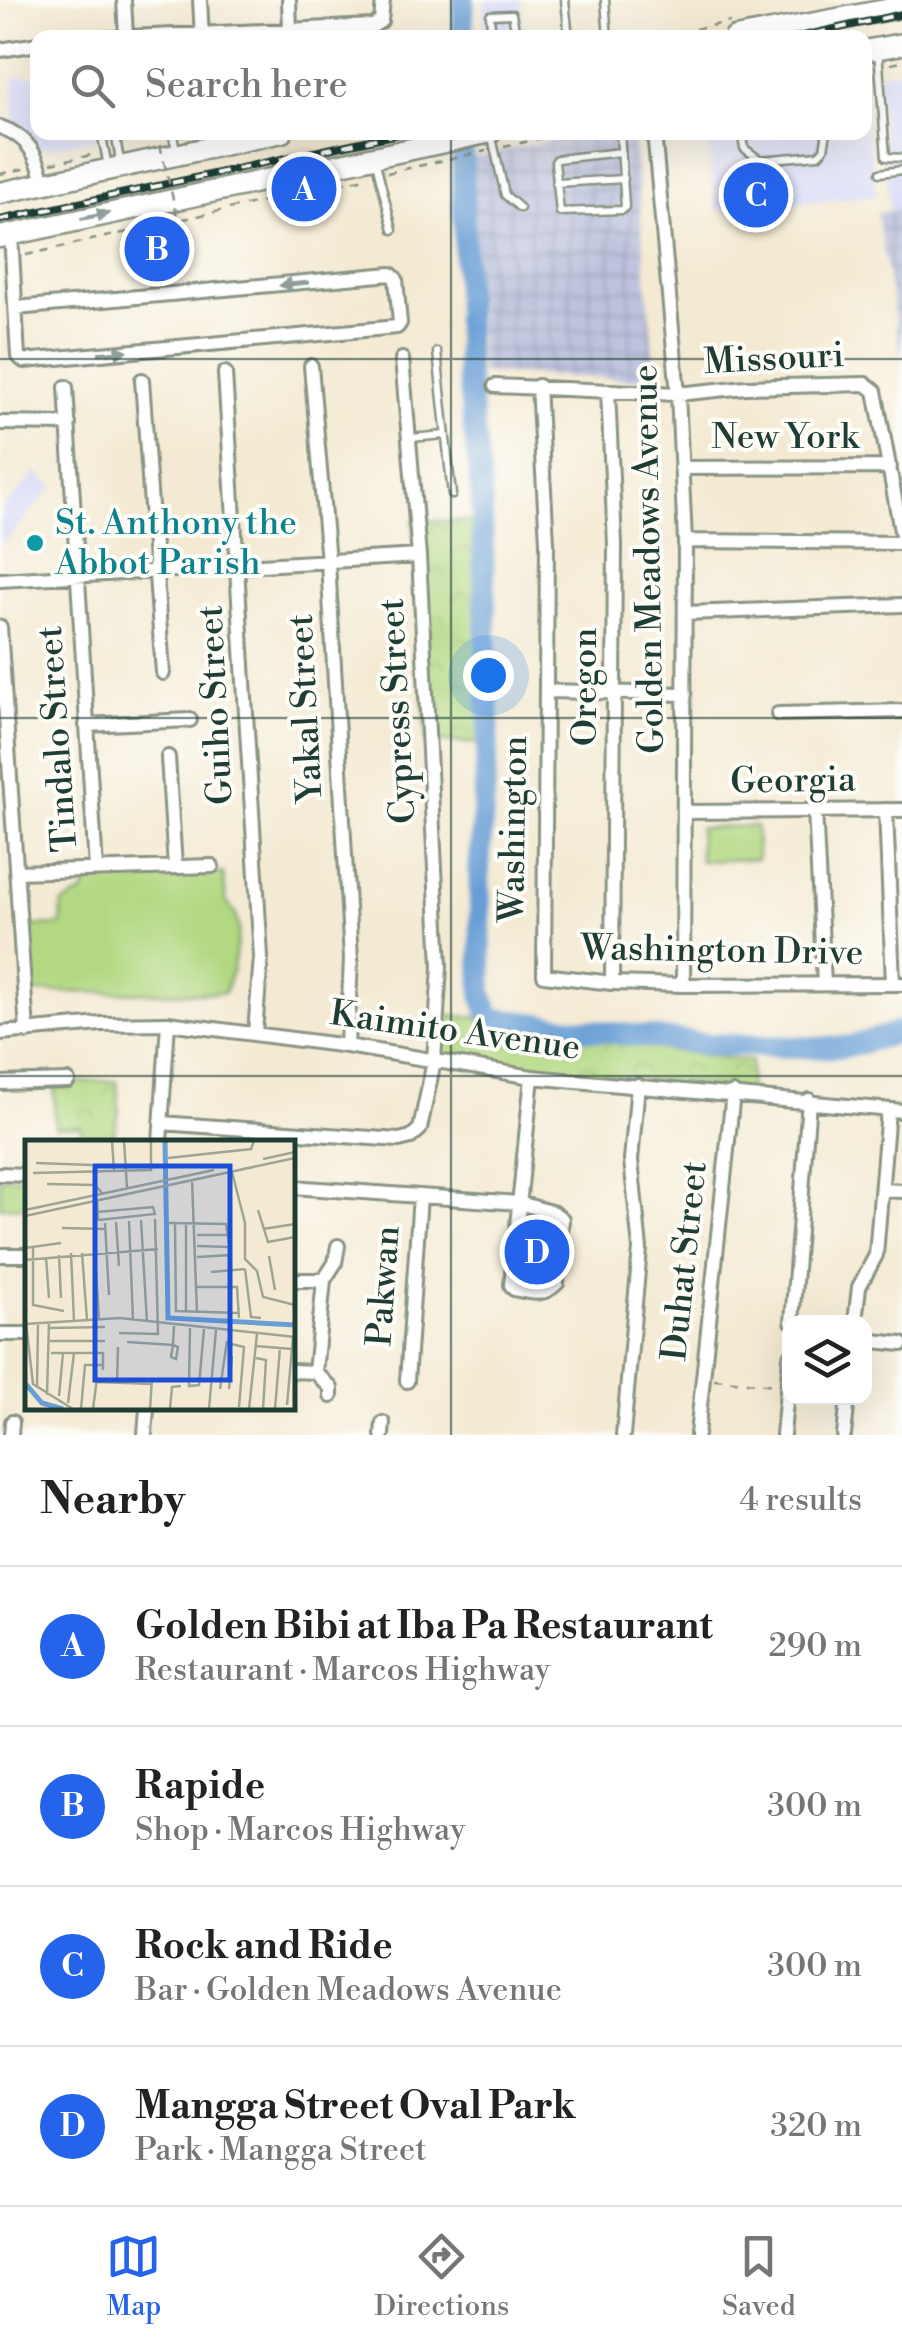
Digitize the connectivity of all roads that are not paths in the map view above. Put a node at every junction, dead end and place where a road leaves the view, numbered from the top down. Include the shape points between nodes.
1 (124, 0) edge
2 (200, 0) edge
3 (289, 0) edge
4 (566, 0) edge
5 (605, 0) edge
6 (902, 5) edge
7 (383, 7) edge
8 (126, 30) edge
9 (202, 30) edge
10 (290, 30) joint
11 (491, 30) edge
12 (515, 30) edge
13 (568, 30) edge
14 (607, 30) edge
15 (776, 30) edge
16 (30, 45) edge
17 (0, 50) edge
18 (889, 50) edge
19 (0, 127) edge
20 (104, 140) edge
21 (115, 140) edge
22 (170, 140) edge
23 (215, 140) edge
24 (620, 140) edge
25 (655, 140) edge
26 (742, 140) edge
27 (825, 140) edge
28 (479, 143) edge
29 (168, 150) junction
30 (621, 152) junction
31 (902, 158) edge
32 (376, 166) junction
33 (115, 168) junction
34 (902, 170) edge
35 (880, 173) dead end
36 (624, 179) junction
37 (44, 183) junction
38 (556, 183) junction
39 (0, 193) edge
40 (520, 208) dead end
41 (393, 230) dead end
42 (6, 235) edge
43 (16, 308) junction
44 (437, 352) dead end
45 (402, 359) dead end
46 (311, 366) dead end
47 (225, 373) dead end
48 (142, 380) dead end
49 (66, 386) dead end
50 (495, 386) dead end
51 (538, 386) junction
52 (608, 390) junction
53 (678, 394) junction
54 (0, 423) edge
55 (69, 424) junction
56 (445, 435) junction
57 (409, 438) junction
58 (890, 467) junction
59 (680, 468) junction
60 (452, 495) dead end
61 (902, 540) edge
62 (685, 541) junction
63 (419, 556) junction
64 (328, 562) junction
65 (238, 567) junction
66 (155, 571) junction
67 (78, 576) junction
68 (0, 580) edge
69 (902, 606) edge
70 (685, 613) junction
71 (0, 627) edge
72 (163, 673) dead end
73 (546, 692) junction
74 (615, 693) junction
75 (685, 694) junction
76 (902, 711) edge
77 (778, 714) dead end
78 (190, 720) dead end
79 (86, 725) junction
80 (168, 757) dead end
81 (815, 810) junction
82 (886, 810) junction
83 (902, 810) edge
84 (684, 812) junction
85 (175, 866) junction
86 (212, 866) dead end
87 (96, 870) junction
88 (17, 872) junction
89 (542, 972) joint
90 (612, 983) junction
91 (824, 984) junction
92 (897, 984) edge
93 (683, 985) junction
94 (168, 1023) junction
95 (27, 1032) junction
96 (255, 1032) junction
97 (0, 1033) edge
98 (347, 1046) junction
99 (434, 1062) junction
100 (532, 1077) junction
101 (68, 1081) dead end
102 (0, 1083) edge
103 (638, 1084) junction
104 (733, 1093) junction
105 (810, 1100) junction
106 (895, 1110) edge
107 (161, 1123) junction
108 (160, 1140) edge
109 (295, 1187) edge
110 (882, 1190) junction
111 (902, 1192) edge
112 (420, 1196) junction
113 (519, 1203) junction
114 (338, 1246) dead end
115 (295, 1280) edge
116 (324, 1280) junction
117 (793, 1315) edge
118 (856, 1315) edge
119 (872, 1341) edge
120 (902, 1344) edge
121 (295, 1371) edge
122 (315, 1372) junction
123 (408, 1381) dead end
124 (331, 1396) dead end
125 (786, 1405) edge
126 (847, 1405) edge
127 (147, 1410) edge
128 (145, 1435) edge
129 (623, 1435) edge
130 (698, 1435) edge
131 (784, 1435) edge
132 (844, 1435) edge

1 - 8 street
2 - 9 street
3 - 10 street
4 - 13 lane
5 - 14 lane
6 - 15 main road
7 - 10 street via 373,26
11 - 12 lane via 490,15 512,14
16 - 17 street
18 - 31 lane via 886,157
19 - 37 street via 20,135 34,152
20 - 33 lane
21 - 33 lane
22 - 29 lane
23 - 29 main road
24 - 30 lane
25 - 53 street, Golden Meadows Avenue
26 - 27 lane via 760,160 818,154
28 - 32 main road
28 - 40 lane via 505,195
29 - 33 main road
30 - 36 lane
30 - 38 lane via 557,158
32 - 41 lane
42 -> 32 main road
33 - 37 main road
34 - 35 lane
36 - 38 lane
36 - 38 lane via 625,207 603,211 560,212
37 - 39 main road
42 - 43 street
43 -> 43 street via 18,356 24,360 400,323 392,274
44 - 56 lane
45 - 57 street, Cypress Street
46 - 64 street, Yakal Street
47 - 65 street, Guiho Street
48 - 66 street
49 - 55 street, Tindalo Street
50 - 51 street, Missouri
51 - 52 street, Missouri
51 - 73 street, Washington
52 - 53 street, Missouri
52 - 74 street, Oregon
53 - 58 street, Missouri via 866,384 874,390
53 - 59 street, Golden Meadows Avenue
54 - 55 street
55 - 67 street, Tindalo Street
56 - 57 lane
56 - 60 lane
57 - 63 street, Cypress Street
58 - 59 street, New York
58 - 61 street
59 - 62 street, Golden Meadows Avenue
61 - 62 street
62 - 70 street, Golden Meadows Avenue
63 - 64 street
63 - 99 street, Cypress Street via 440,966
64 - 65 street
64 - 98 street, Yakal Street via 351,960
65 - 66 street
65 - 96 street, Guiho Street via 262,957
66 - 67 street
66 - 72 street
67 - 68 street
67 - 79 street, Tindalo Street
69 - 70 street
70 - 75 street, Golden Meadows Avenue
71 - 88 street
73 - 74 street
73 - 89 street, Washington
74 - 75 street
74 - 90 street, Oregon
75 - 84 street, Golden Meadows Avenue
76 - 77 street
78 - 79 street
79 - 87 street, Tindalo Street
80 - 85 street
81 - 82 street, Georgia
81 - 84 street, Georgia
81 - 91 street
82 - 83 street, Georgia
82 - 92 street
84 - 93 street, Golden Meadows Avenue
85 - 86 street
85 - 87 street
87 - 88 street
88 - 95 street
89 - 90 street, Washington Drive
90 - 93 street, Washington Drive
91 - 92 street, Washington Drive
91 - 93 street, Washington Drive
94 - 95 street, Kaimito Avenue
94 - 96 street, Kaimito Avenue
94 - 107 street
95 - 97 street, Kaimito Avenue
96 - 98 street, Kaimito Avenue
98 - 99 street, Kaimito Avenue
99 - 100 street, Kaimito Avenue
99 - 107 street, Cypress Street via 420,1129 411,1138
100 - 103 street, Kaimito Avenue
100 - 113 street
101 - 102 street
103 - 104 street, Kaimito Avenue
103 - 129 street via 631,1160 640,1249
104 - 105 street, Kaimito Avenue
104 - 130 street, Duhat Street
105 - 106 street, Kaimito Avenue
105 - 117 street
106 - 110 street
107 - 108 street
109 - 112 street
110 - 111 street
110 - 118 street via 876,1255 859,1286
112 - 113 street
112 - 123 street, Pakwan
113 - 113 street via 562,1219 557,1284 541,1294 511,1284
114 - 116 street
115 - 116 street
116 - 122 street
119 - 120 street
121 - 122 street
122 - 124 street
125 - 131 street
126 - 132 street
127 - 128 street

